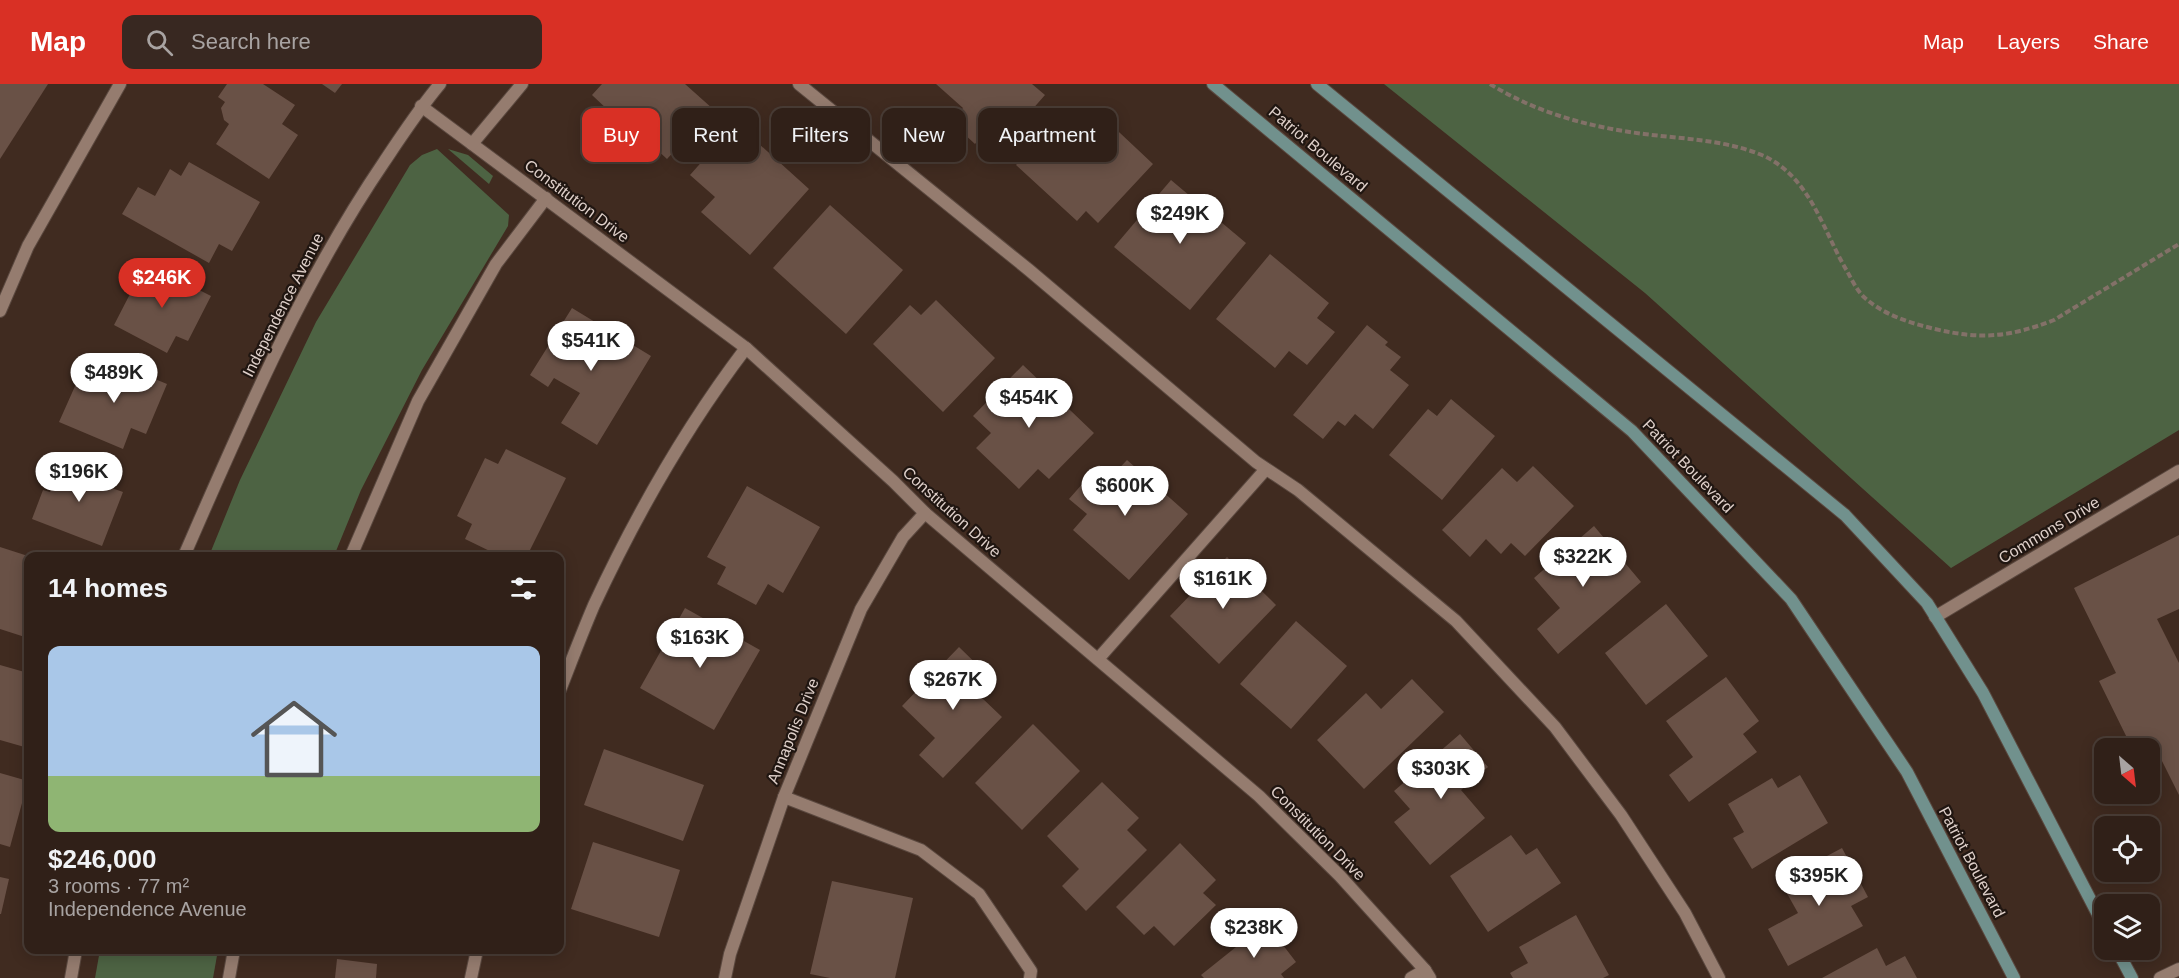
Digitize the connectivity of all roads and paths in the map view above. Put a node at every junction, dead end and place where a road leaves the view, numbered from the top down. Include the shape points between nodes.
1 (120, 84) edge
2 (440, 84) edge
3 (522, 84) edge
4 (799, 84) edge
5 (1213, 84) edge
6 (1317, 84) edge
7 (1490, 84) edge
8 (421, 106) junction
9 (472, 144) junction
10 (546, 198) junction
11 (2179, 244) edge
12 (0, 311) edge
13 (746, 348) junction
14 (1266, 469) junction
15 (2179, 471) edge
16 (925, 513) junction
17 (186, 552) edge
18 (353, 552) edge
19 (1935, 617) junction
20 (1098, 659) junction
21 (564, 680) edge
22 (784, 797) junction
23 (2094, 907) edge
24 (75, 954) edge
25 (233, 954) edge
26 (476, 954) edge
27 (2122, 960) edge
28 (2179, 969) edge
29 (1427, 974) edge
30 (71, 978) edge
31 (229, 978) edge
32 (471, 978) edge
33 (725, 978) edge
34 (1030, 978) edge
35 (1411, 978) edge
36 (1719, 978) edge
37 (2014, 978) edge
38 (2132, 978) edge
39 (2160, 978) edge

1 - 12 street via 28,246
2 - 8 street, Independence Avenue
3 - 9 street
4 - 14 street
5 - 37 main road, Patriot Boulevard via 1632,431 1791,598 1907,772
6 - 19 main road via 1845,515 1927,603
7 - 11 path via 1526,104 1577,122 1722,144 1778,164 1814,204 1840,259 1864,297 1897,317 1942,330 1989,336 2034,328 2054,320
8 - 9 street, Constitution Drive
8 - 17 street, Independence Avenue via 352,209 282,339
9 - 10 street, Constitution Drive
10 - 13 street, Constitution Drive
10 - 18 street via 496,264 418,401
13 - 16 street, Constitution Drive
13 - 21 street via 719,382 654,486 594,605
14 - 20 street
14 - 36 street via 1298,490 1456,621 1555,727 1627,825 1684,913
15 - 19 street, Commons Drive
16 - 20 street, Constitution Drive
16 - 22 street, Annapolis Drive via 903,537 861,609
19 - 23 main road via 1983,693
20 - 29 street, Constitution Drive via 1259,796 1340,876
22 - 33 street, Annapolis Drive
22 - 34 street via 921,850 979,894 1031,971
24 - 30 street
25 - 31 street
26 - 32 street
27 - 38 main road
28 - 39 street
29 - 35 street

